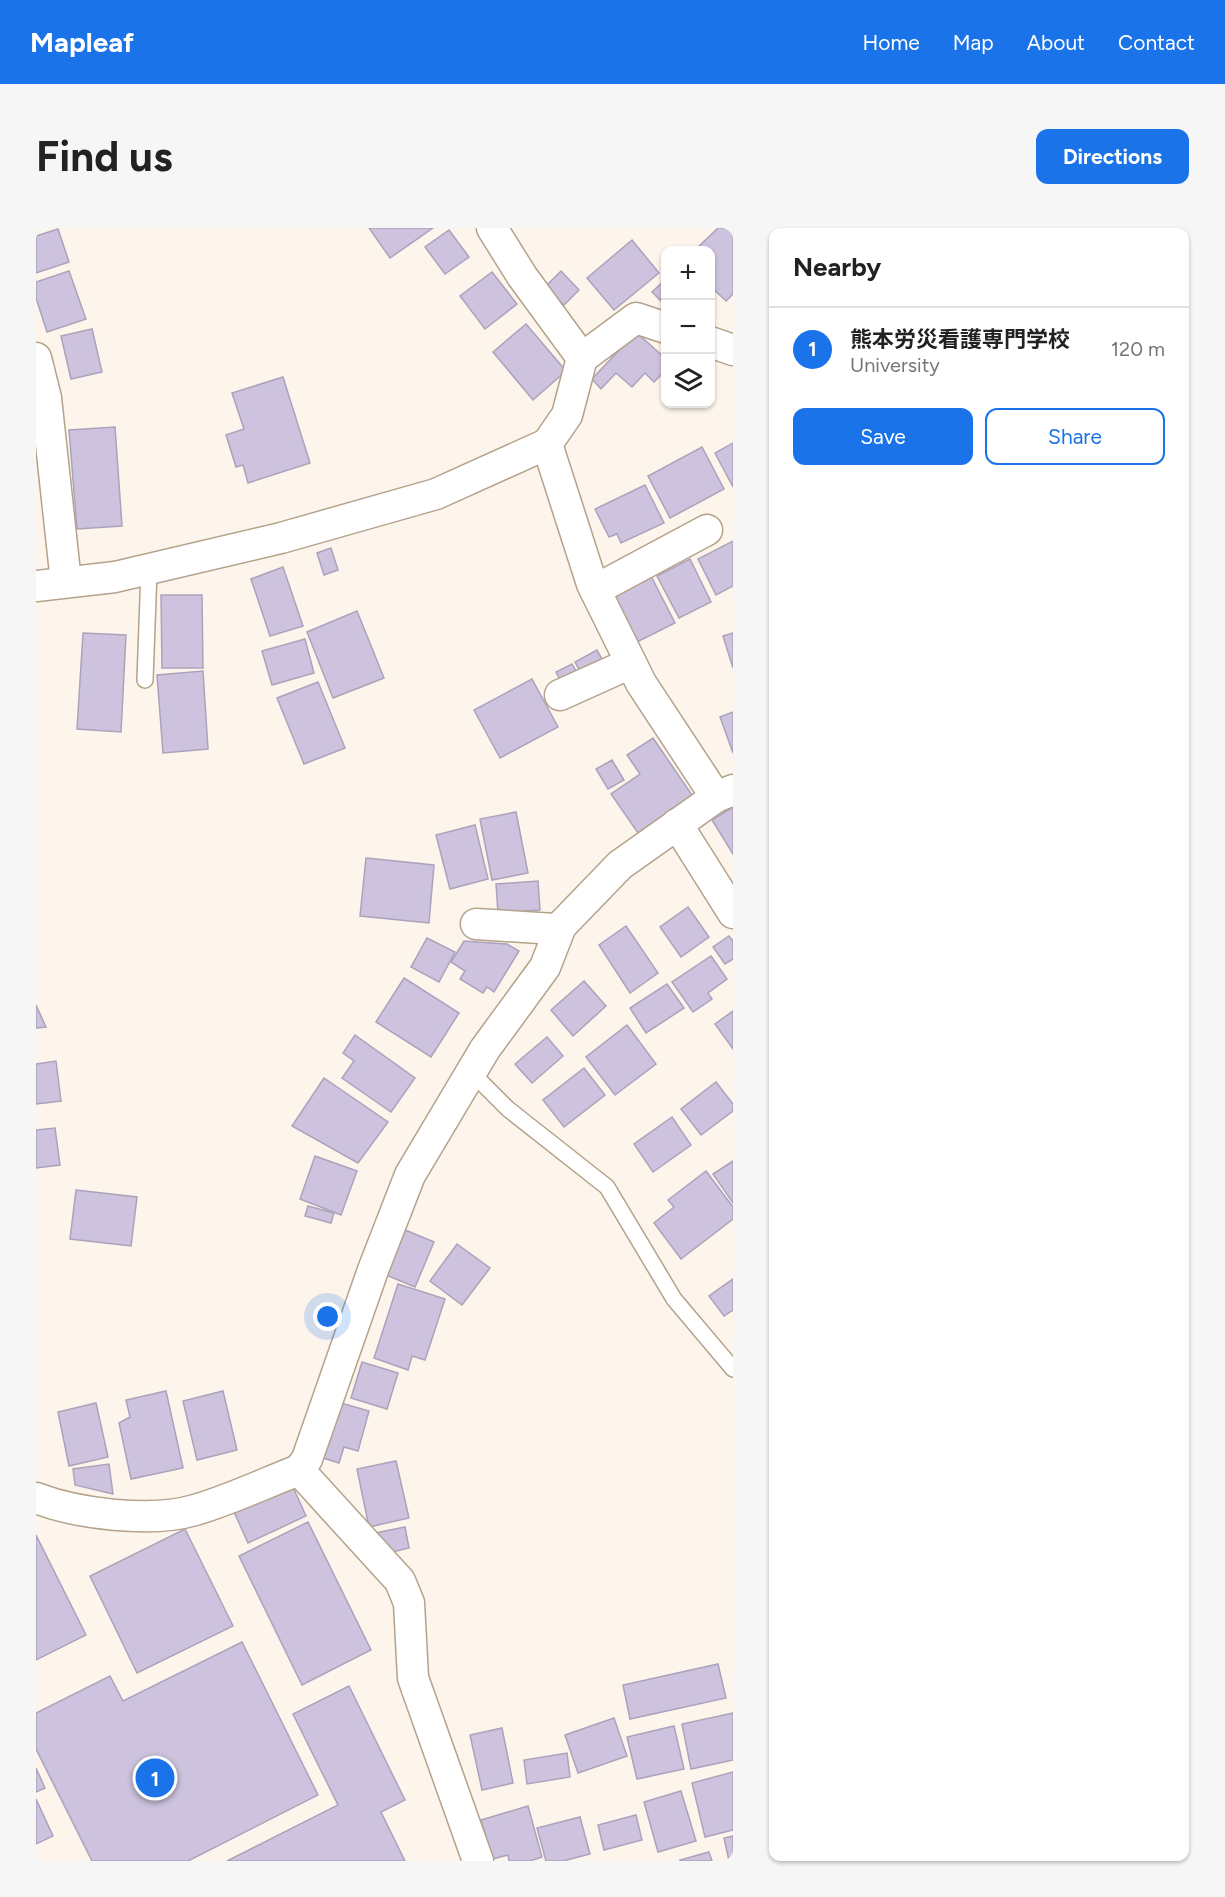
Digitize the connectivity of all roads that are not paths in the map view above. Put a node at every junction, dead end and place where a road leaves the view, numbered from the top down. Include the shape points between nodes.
1 (492, 228) edge
2 (661, 326) edge
3 (715, 343) edge
4 (733, 350) edge
5 (36, 358) edge
6 (582, 358) junction
7 (548, 444) junction
8 (707, 530) dead end
9 (148, 570) junction
10 (66, 582) junction
11 (36, 586) edge
12 (595, 590) junction
13 (631, 663) junction
14 (145, 680) dead end
15 (560, 695) dead end
16 (724, 794) edge
17 (677, 824) junction
18 (733, 913) edge
19 (476, 924) dead end
20 (561, 926) junction
21 (471, 1074) junction
22 (733, 1369) edge
23 (299, 1470) junction
24 (36, 1498) edge
25 (478, 1861) edge

1 - 6 street
2 - 6 street via 636,318
3 - 4 street
5 - 10 street via 46,398
6 - 7 street via 567,415
7 - 9 street via 436,494
7 - 12 street
8 - 12 street
9 - 10 street
9 - 14 lane
10 - 11 street
12 - 13 street
13 - 15 street
13 - 16 street via 641,683
16 - 17 street
17 - 18 street
17 - 20 street via 620,865
19 - 20 street via 555,929
20 - 21 street via 545,967
21 - 22 lane via 508,1109 607,1187 674,1299
21 - 23 street via 410,1174 307,1459
23 - 24 street via 194,1511 138,1516
23 - 25 street via 400,1581 410,1603 413,1678

